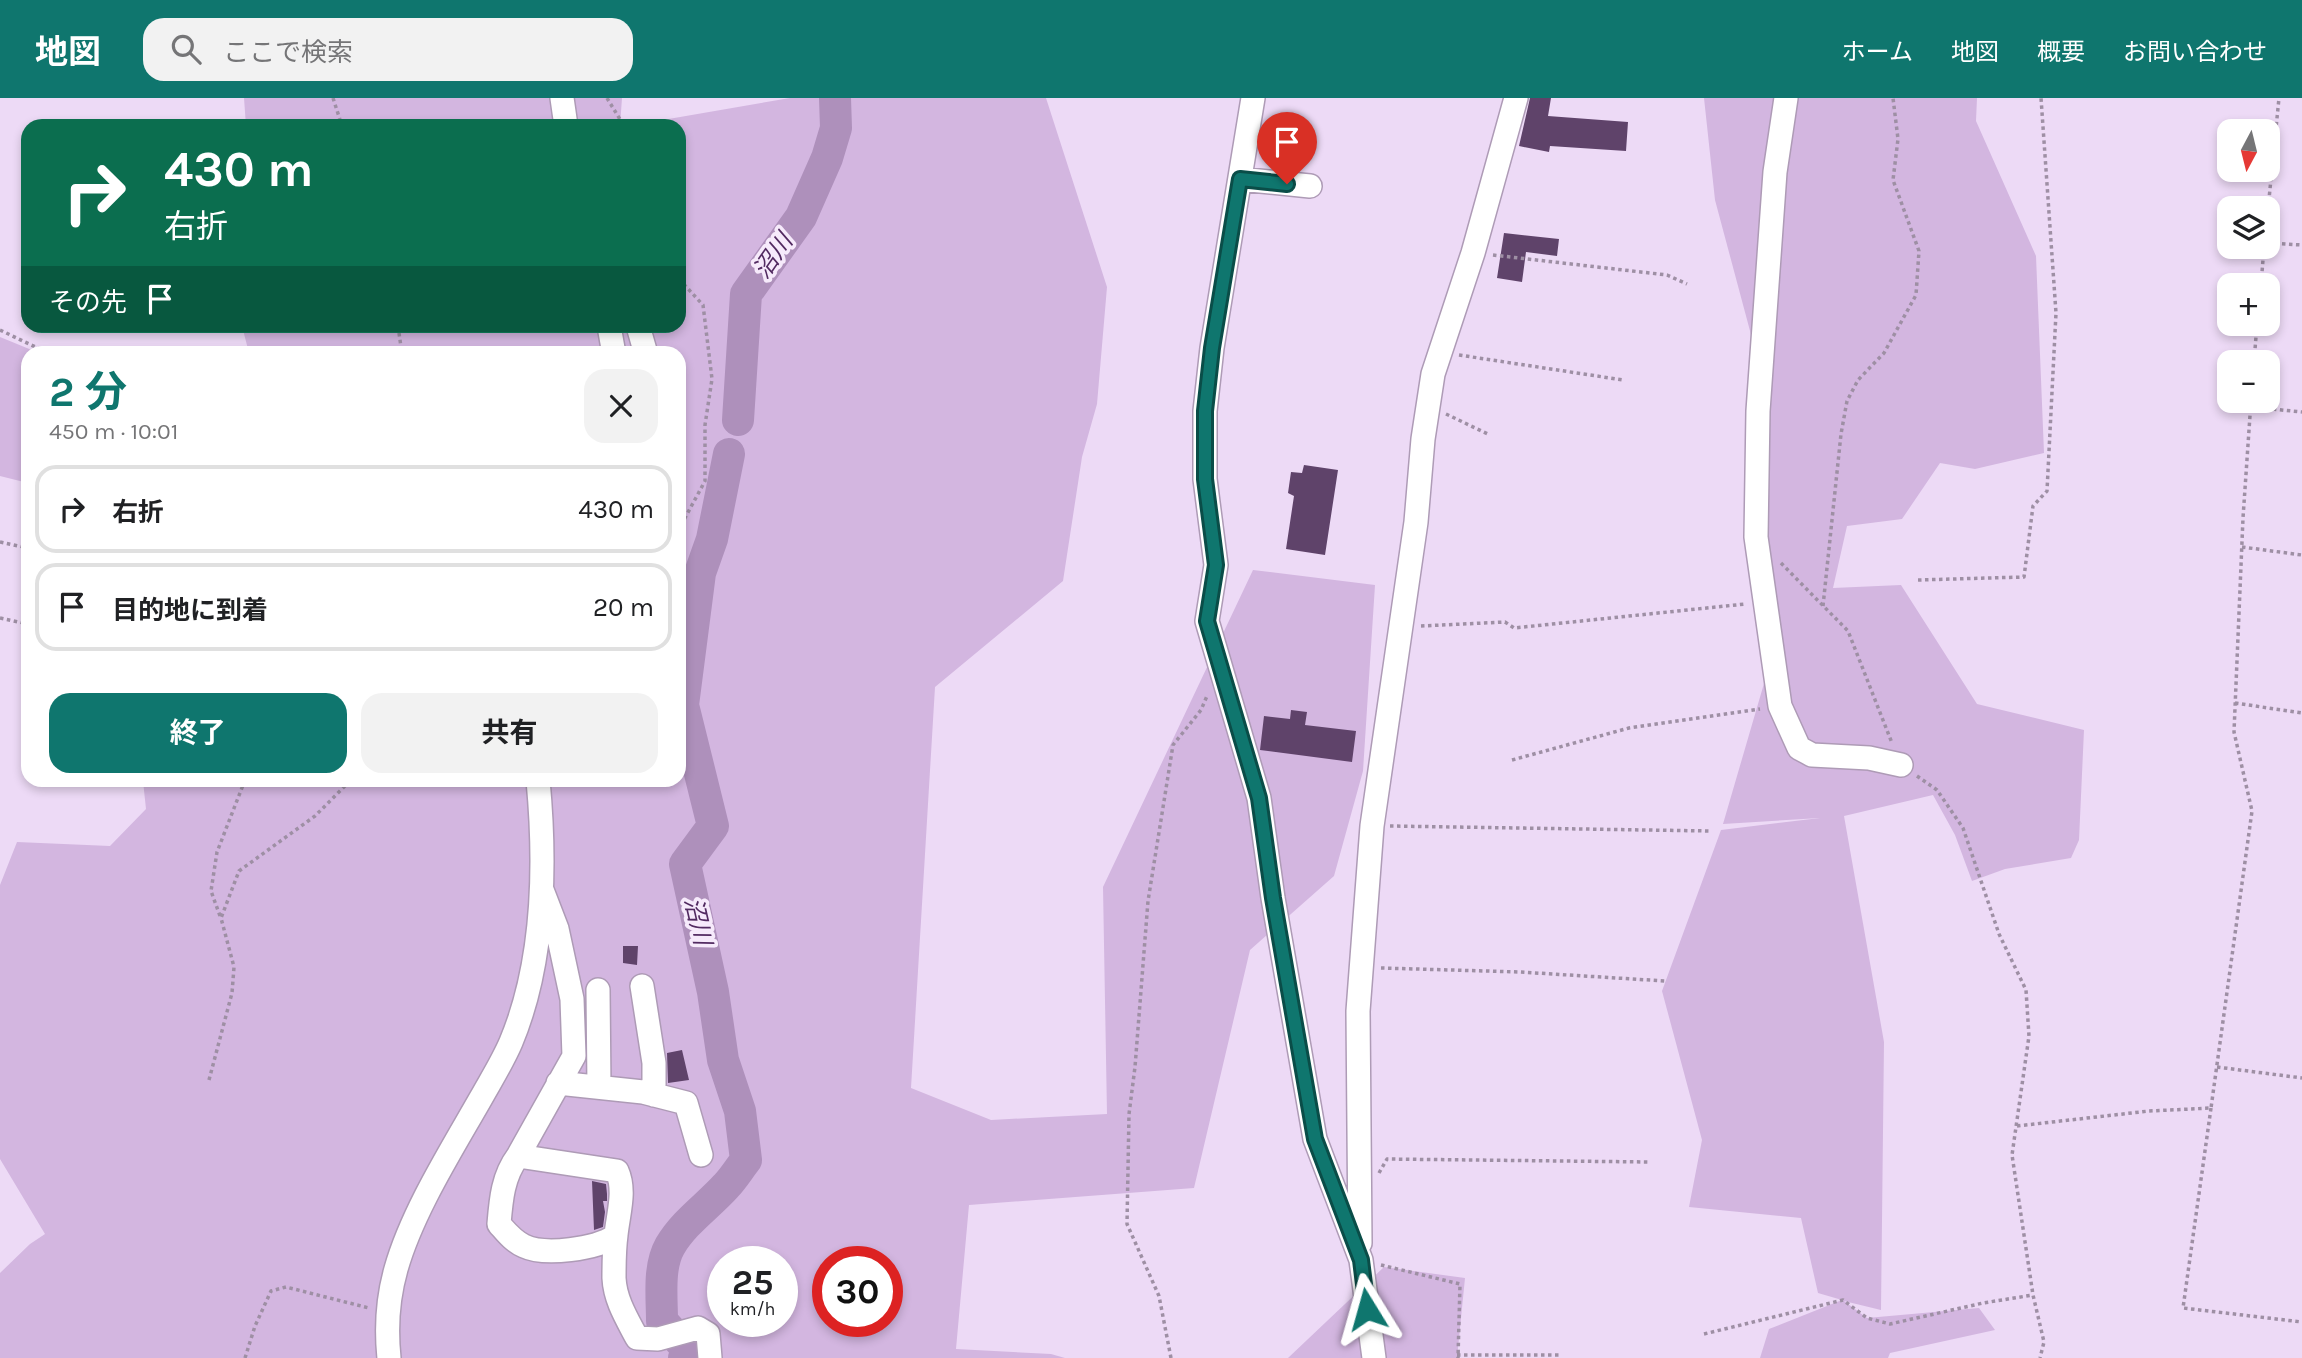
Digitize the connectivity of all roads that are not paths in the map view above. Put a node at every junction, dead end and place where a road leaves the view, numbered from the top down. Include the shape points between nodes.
1 (562, 98) edge
2 (1253, 98) edge
3 (1516, 98) edge
4 (1786, 98) edge
5 (565, 119) edge
6 (1240, 179) junction
7 (1310, 186) dead end
8 (1901, 765) road end
9 (539, 787) edge
10 (542, 890) junction
11 (642, 986) dead end
12 (598, 990) dead end
13 (558, 1083) junction
14 (599, 1087) junction
15 (654, 1095) junction
16 (701, 1155) dead end
17 (517, 1156) junction
18 (615, 1236) junction
19 (1361, 1260) junction
20 (389, 1358) edge
21 (710, 1358) edge
22 (1374, 1358) edge

1 - 5 street
2 - 6 street
3 - 19 street via 1428,405 1372,826 1359,1011
4 - 8 street via 1775,172 1760,384 1756,537 1780,706 1799,748 1812,755
6 - 7 street
6 - 19 street via 1205,411 1205,479 1216,565 1207,621 1259,798 1315,1139
9 - 10 street
10 - 13 street via 557,929 572,999 574,1056
10 - 20 street via 530,986 511,1043 437,1175 396,1270 387,1329
11 - 15 street via 654,1063
12 - 14 street
13 - 14 street
13 - 17 street
14 - 15 street
15 - 16 street via 686,1102
17 - 18 street via 617,1171 621,1194
17 - 18 street via 508,1170 499,1224 514,1241 544,1251 603,1244
18 - 21 street via 614,1281 620,1306 638,1338 657,1339 698,1328 708,1334
19 - 22 street

